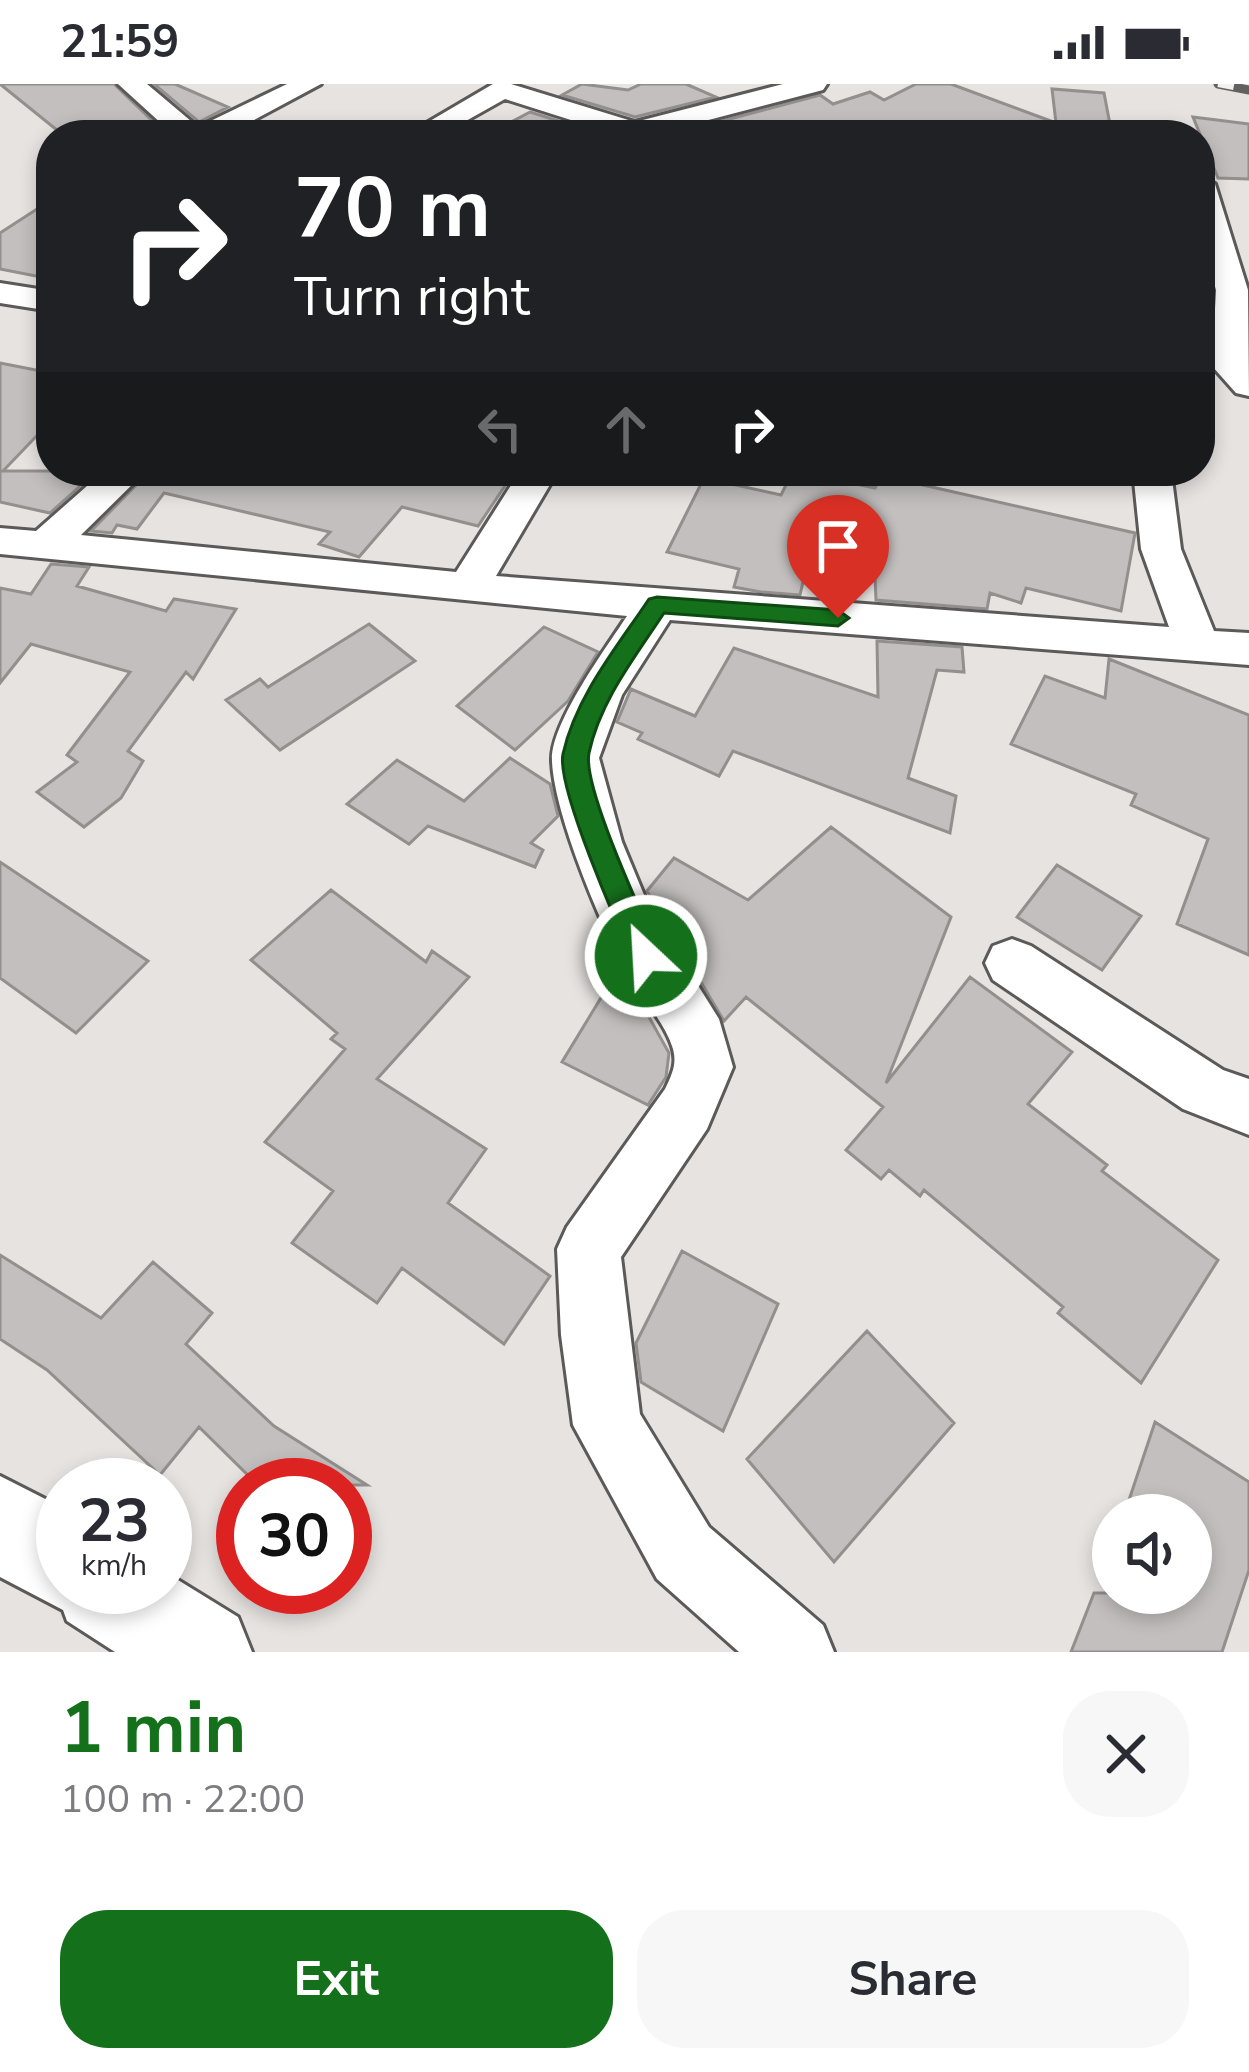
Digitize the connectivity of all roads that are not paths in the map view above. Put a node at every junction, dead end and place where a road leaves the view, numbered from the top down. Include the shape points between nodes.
1 (131, 84) edge
2 (308, 84) edge
3 (814, 84) edge
4 (495, 87) edge
5 (173, 120) edge
6 (235, 120) edge
7 (443, 120) edge
8 (599, 120) edge
9 (676, 120) edge
10 (1215, 234) edge
11 (0, 293) edge
12 (36, 299) edge
13 (1249, 386) edge
14 (1215, 397) edge
15 (1249, 399) edge
16 (111, 486) edge
17 (530, 486) edge
18 (1154, 486) edge
19 (0, 541) edge
20 (46, 545) junction
21 (467, 588) junction
22 (657, 605) junction
23 (1198, 645) junction
24 (1249, 649) edge
25 (1012, 963) dead end
26 (1249, 1107) edge
27 (0, 1522) edge
28 (36, 1545) edge
29 (143, 1614) edge
30 (203, 1652) edge
31 (796, 1652) edge

1 - 5 street
2 - 6 street
3 - 9 street
4 - 7 street
4 - 8 street
10 - 13 street via 1232,290 1230,366
11 - 12 street
14 - 15 street
16 - 20 street
17 - 21 street
18 - 23 street via 1161,549
19 - 20 street
20 - 21 street
21 - 22 street
22 - 23 street
22 - 31 street via 600,692 574,758 624,911 699,1036 704,1067 686,1109 589,1249 594,1335 607,1425 683,1553
23 - 24 street
25 - 26 street via 1204,1090
27 - 28 main road
29 - 30 main road

